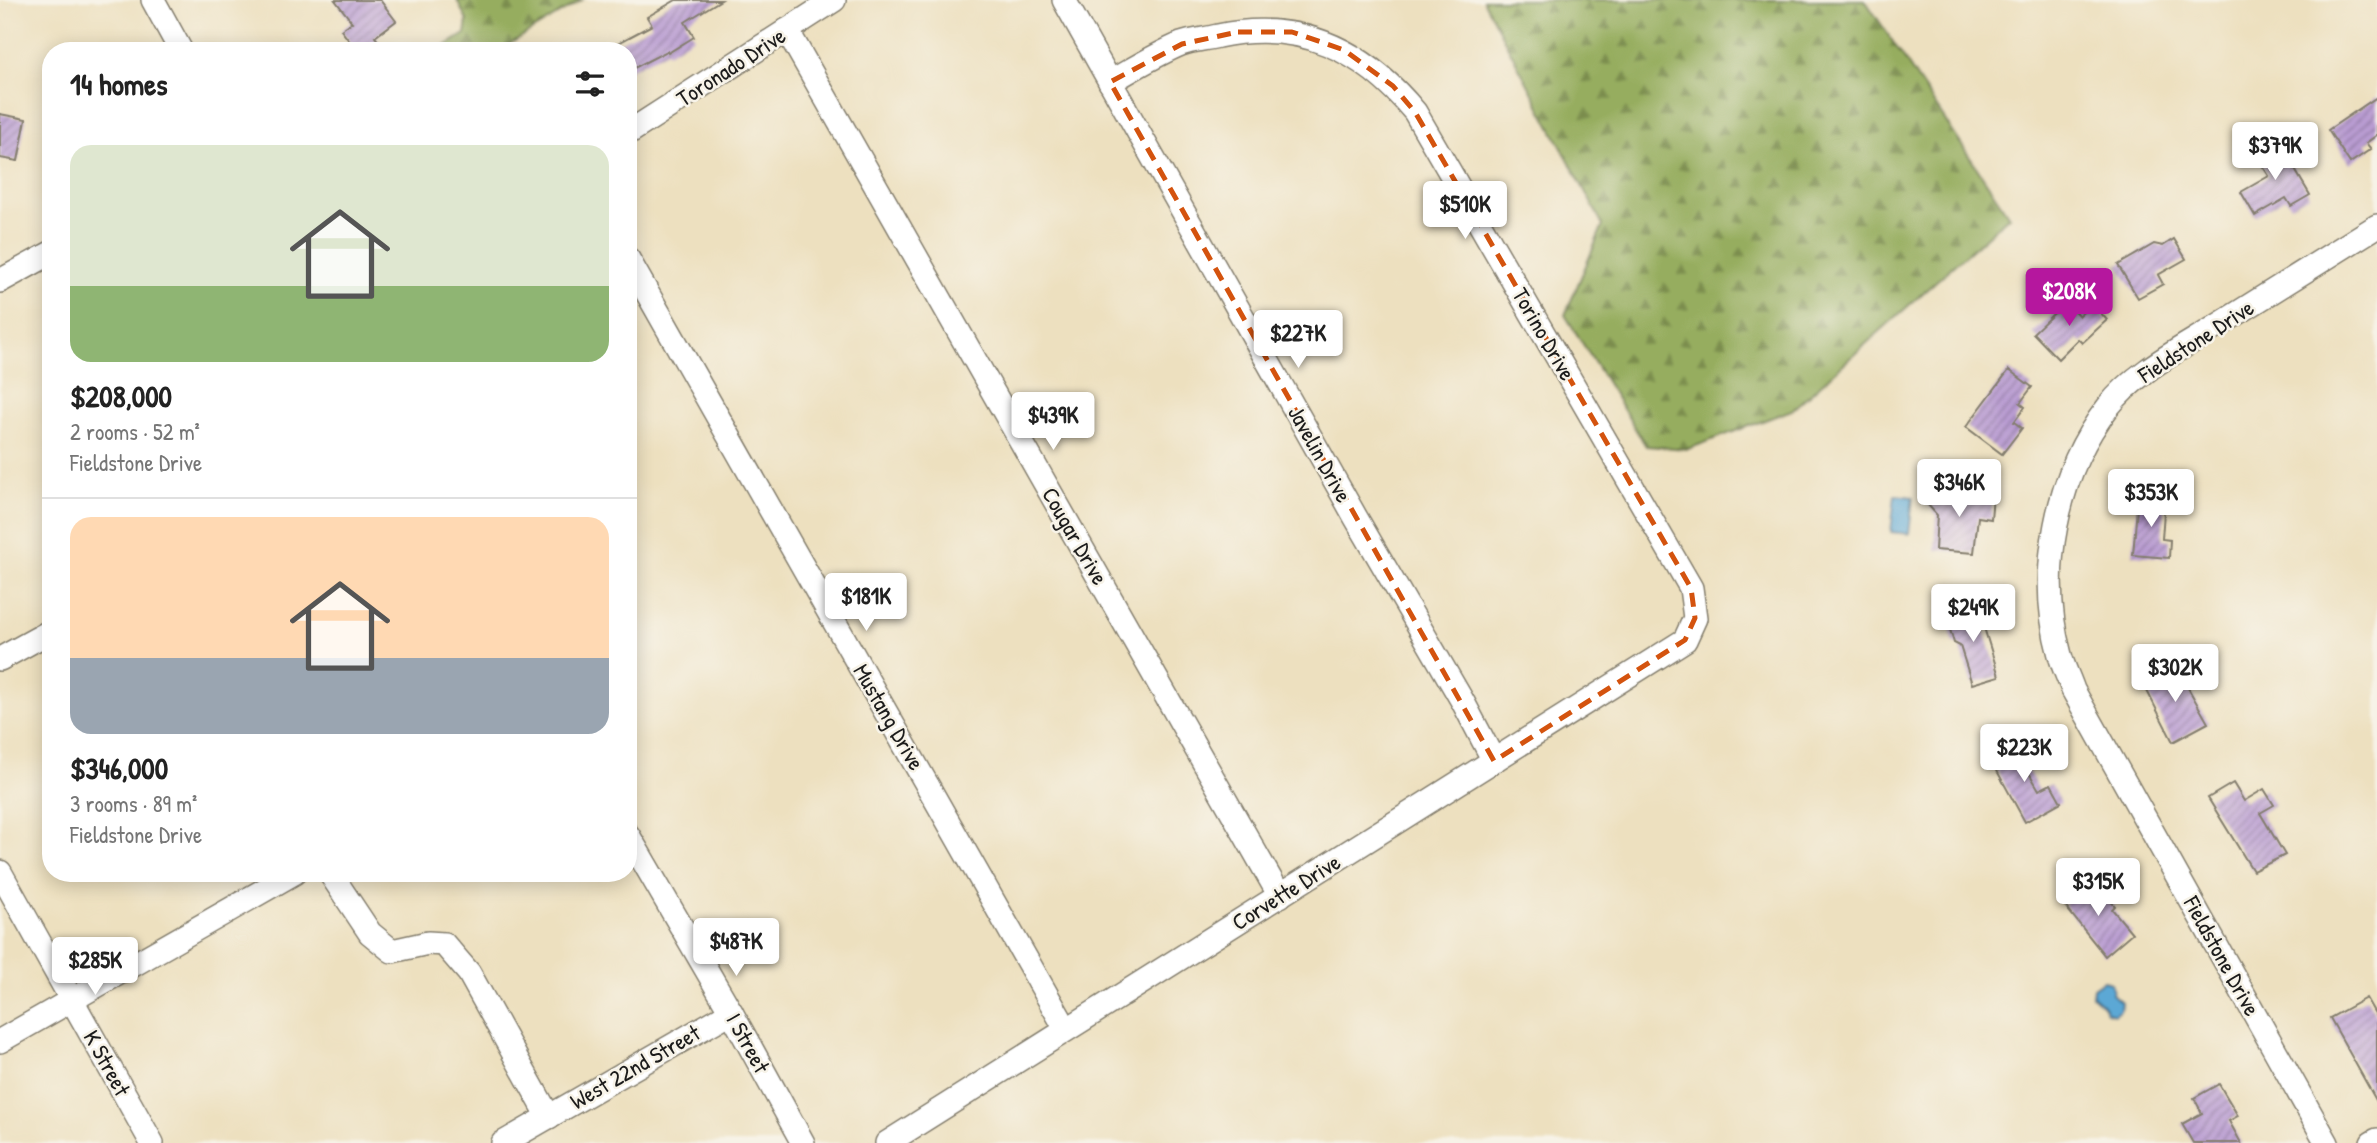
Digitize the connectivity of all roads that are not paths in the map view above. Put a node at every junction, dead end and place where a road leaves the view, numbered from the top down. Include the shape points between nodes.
1 (153, 0) edge
2 (834, 0) edge
3 (1064, 0) edge
4 (787, 30) junction
5 (176, 42) edge
6 (1110, 82) junction
7 (637, 127) edge
8 (2377, 226) edge
9 (42, 258) edge
10 (637, 275) edge
11 (0, 281) edge
12 (42, 636) edge
13 (1685, 640) joint
14 (0, 659) edge
15 (1494, 761) junction
16 (637, 850) edge
17 (0, 872) edge
18 (278, 882) edge
19 (336, 882) edge
20 (1280, 896) junction
21 (72, 1000) junction
22 (731, 1012) junction
23 (1066, 1029) junction
24 (0, 1041) edge
25 (549, 1117) junction
26 (2377, 1140) edge
27 (152, 1143) edge
28 (503, 1143) edge
29 (803, 1143) edge
30 (887, 1143) edge
31 (2326, 1143) edge
32 (2372, 1143) edge

1 - 5 street
2 - 4 street, Toronado Drive
3 - 6 street, Javelin Drive
4 - 7 street, Toronado Drive
4 - 20 street, Cougar Drive
6 - 13 street, Torino Drive via 1182,44 1238,32 1292,32 1344,50 1393,86 1415,112 1691,588 1695,618
6 - 15 street, Javelin Drive
8 - 31 street, Fieldstone Drive via 2146,370 2108,406 2080,451 2059,509 2050,576 2060,655 2073,690
9 - 11 street
10 - 23 street, Mustang Drive
12 - 14 street
13 - 15 street, Corvette Drive
15 - 20 street, Corvette Drive
16 - 22 street, I Street
17 - 21 street, K Street
18 - 21 street
19 - 25 street via 370,933 392,951 444,944 469,973
20 - 23 street, Corvette Drive
21 - 24 street
21 - 27 street, K Street
22 - 25 street, West 22nd Street
22 - 29 street, I Street
23 - 30 street, Corvette Drive
25 - 28 street, West 22nd Street
26 - 32 street

